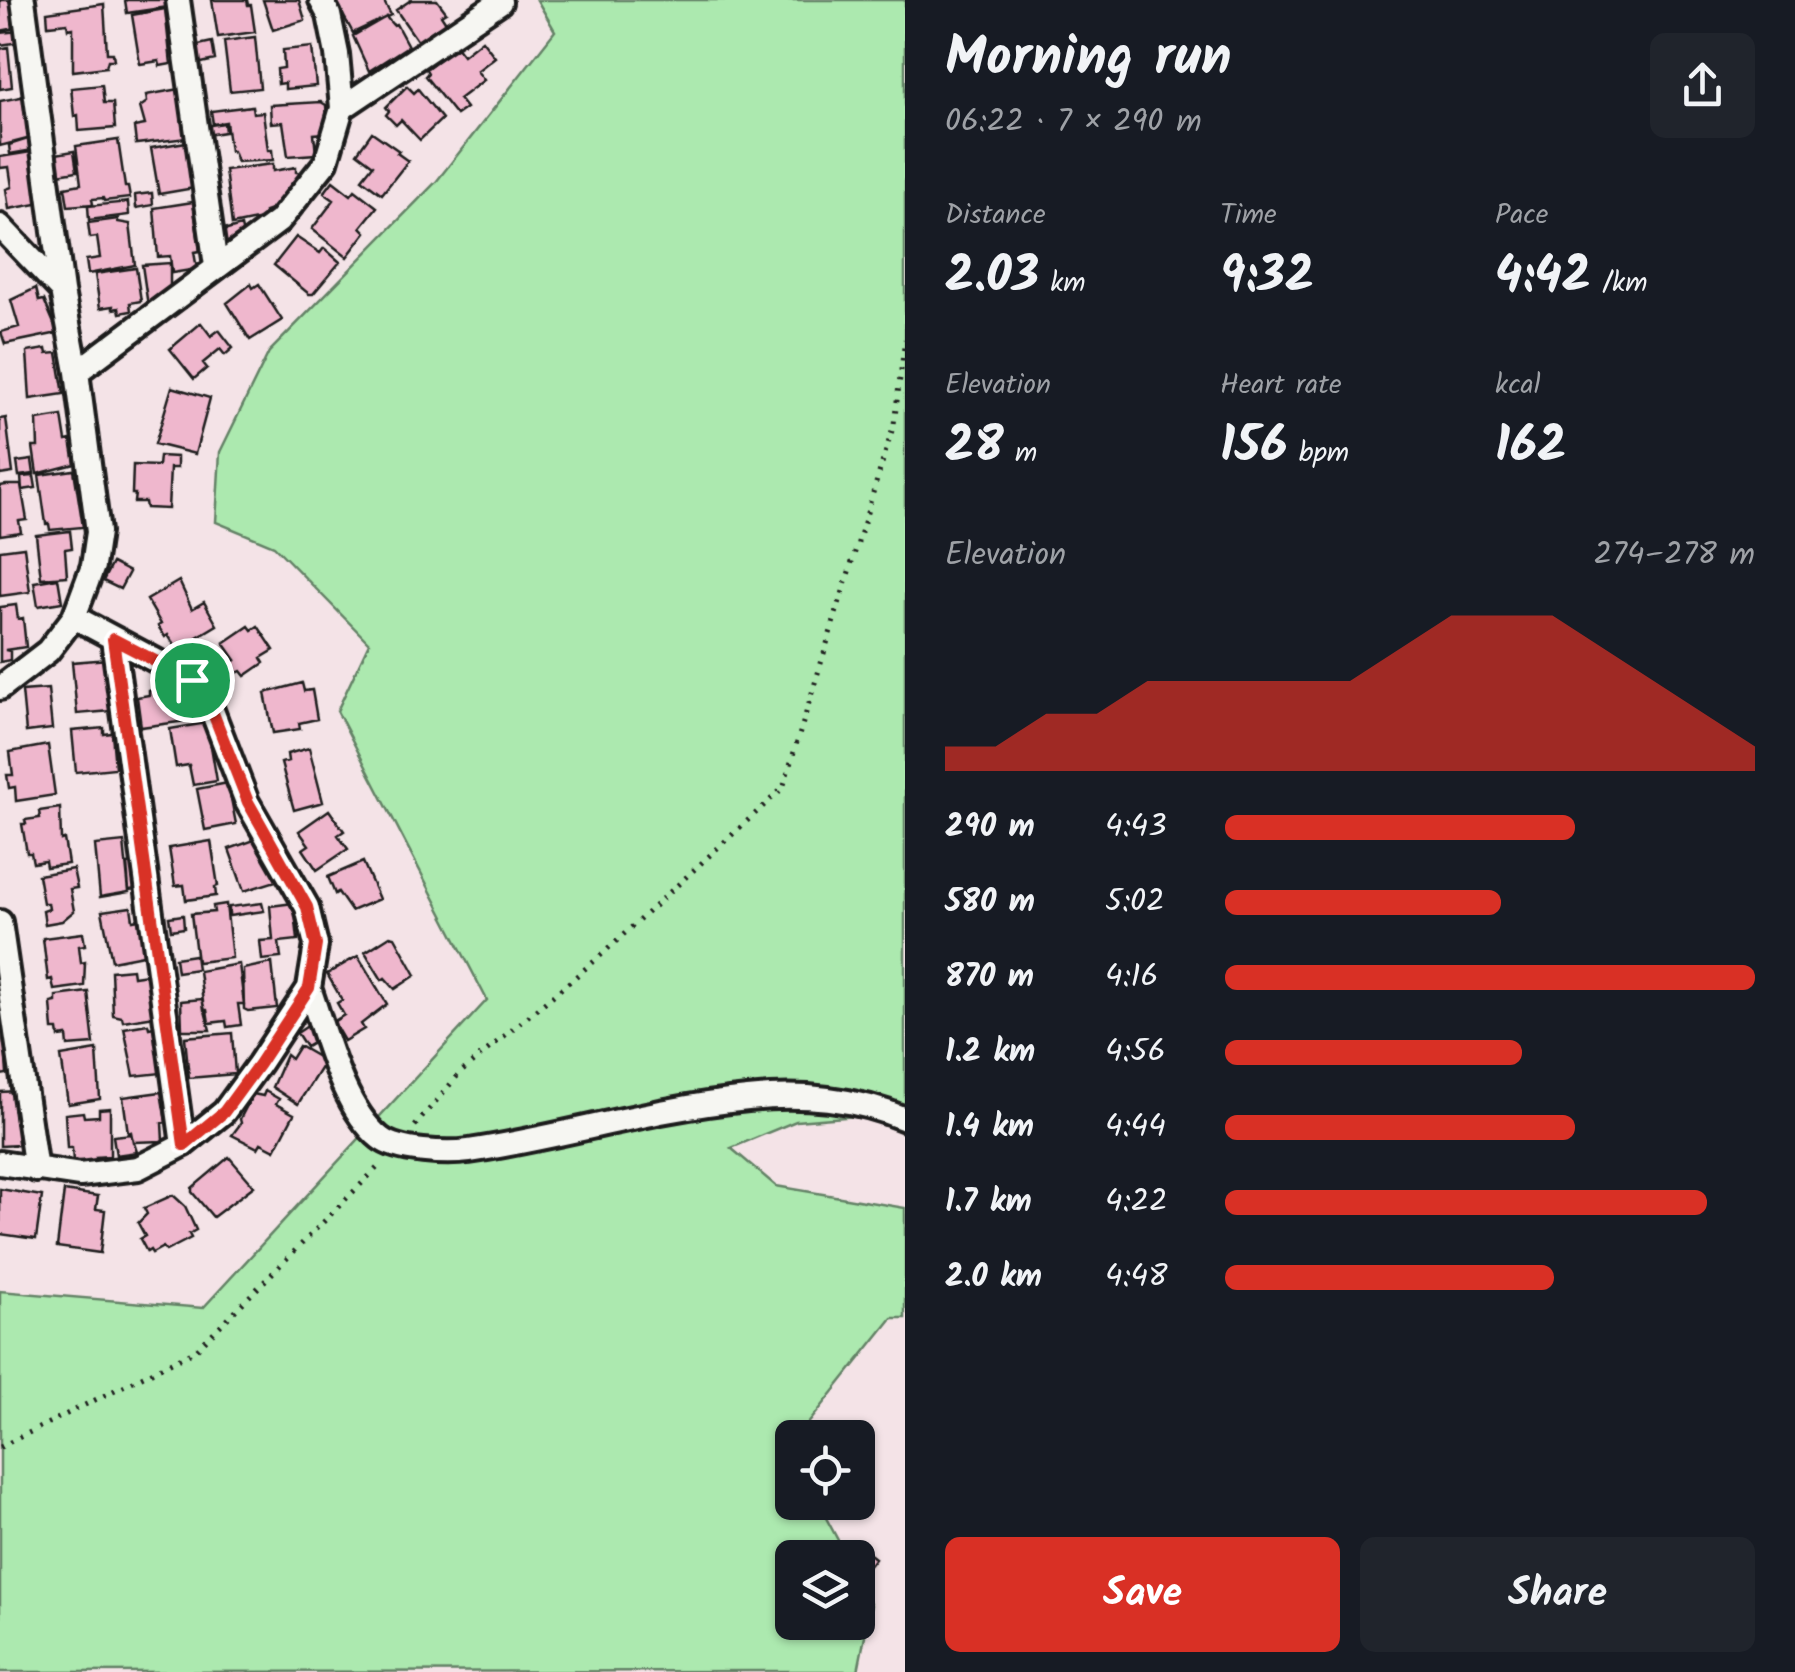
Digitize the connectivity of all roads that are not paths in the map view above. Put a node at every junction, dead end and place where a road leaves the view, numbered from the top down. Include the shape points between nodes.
1 (23, 0) edge
2 (178, 0) edge
3 (321, 0) edge
4 (500, 2) edge
5 (342, 108) junction
6 (0, 226) edge
7 (216, 266) junction
8 (62, 291) junction
9 (77, 372) junction
10 (74, 617) junction
11 (113, 639) junction
12 (0, 688) edge
13 (0, 922) edge
14 (309, 988) junction
15 (905, 1119) edge
16 (184, 1145) junction
17 (0, 1163) edge
18 (36, 1170) junction

1 - 8 street
2 - 7 street
3 - 5 street via 337,54
4 - 5 street
5 - 7 street via 326,162 279,221
6 - 8 street
7 - 9 street
8 - 9 street
9 - 10 street via 98,532
10 - 11 street
10 - 12 street via 48,651
11 - 14 street via 192,680 211,708 248,802 307,907 316,945
11 - 16 street
13 - 18 street
14 - 15 street via 345,1092 379,1138 398,1148 466,1152 749,1098 832,1098
14 - 16 street via 224,1112
16 - 18 street via 138,1168 80,1175
17 - 18 street

